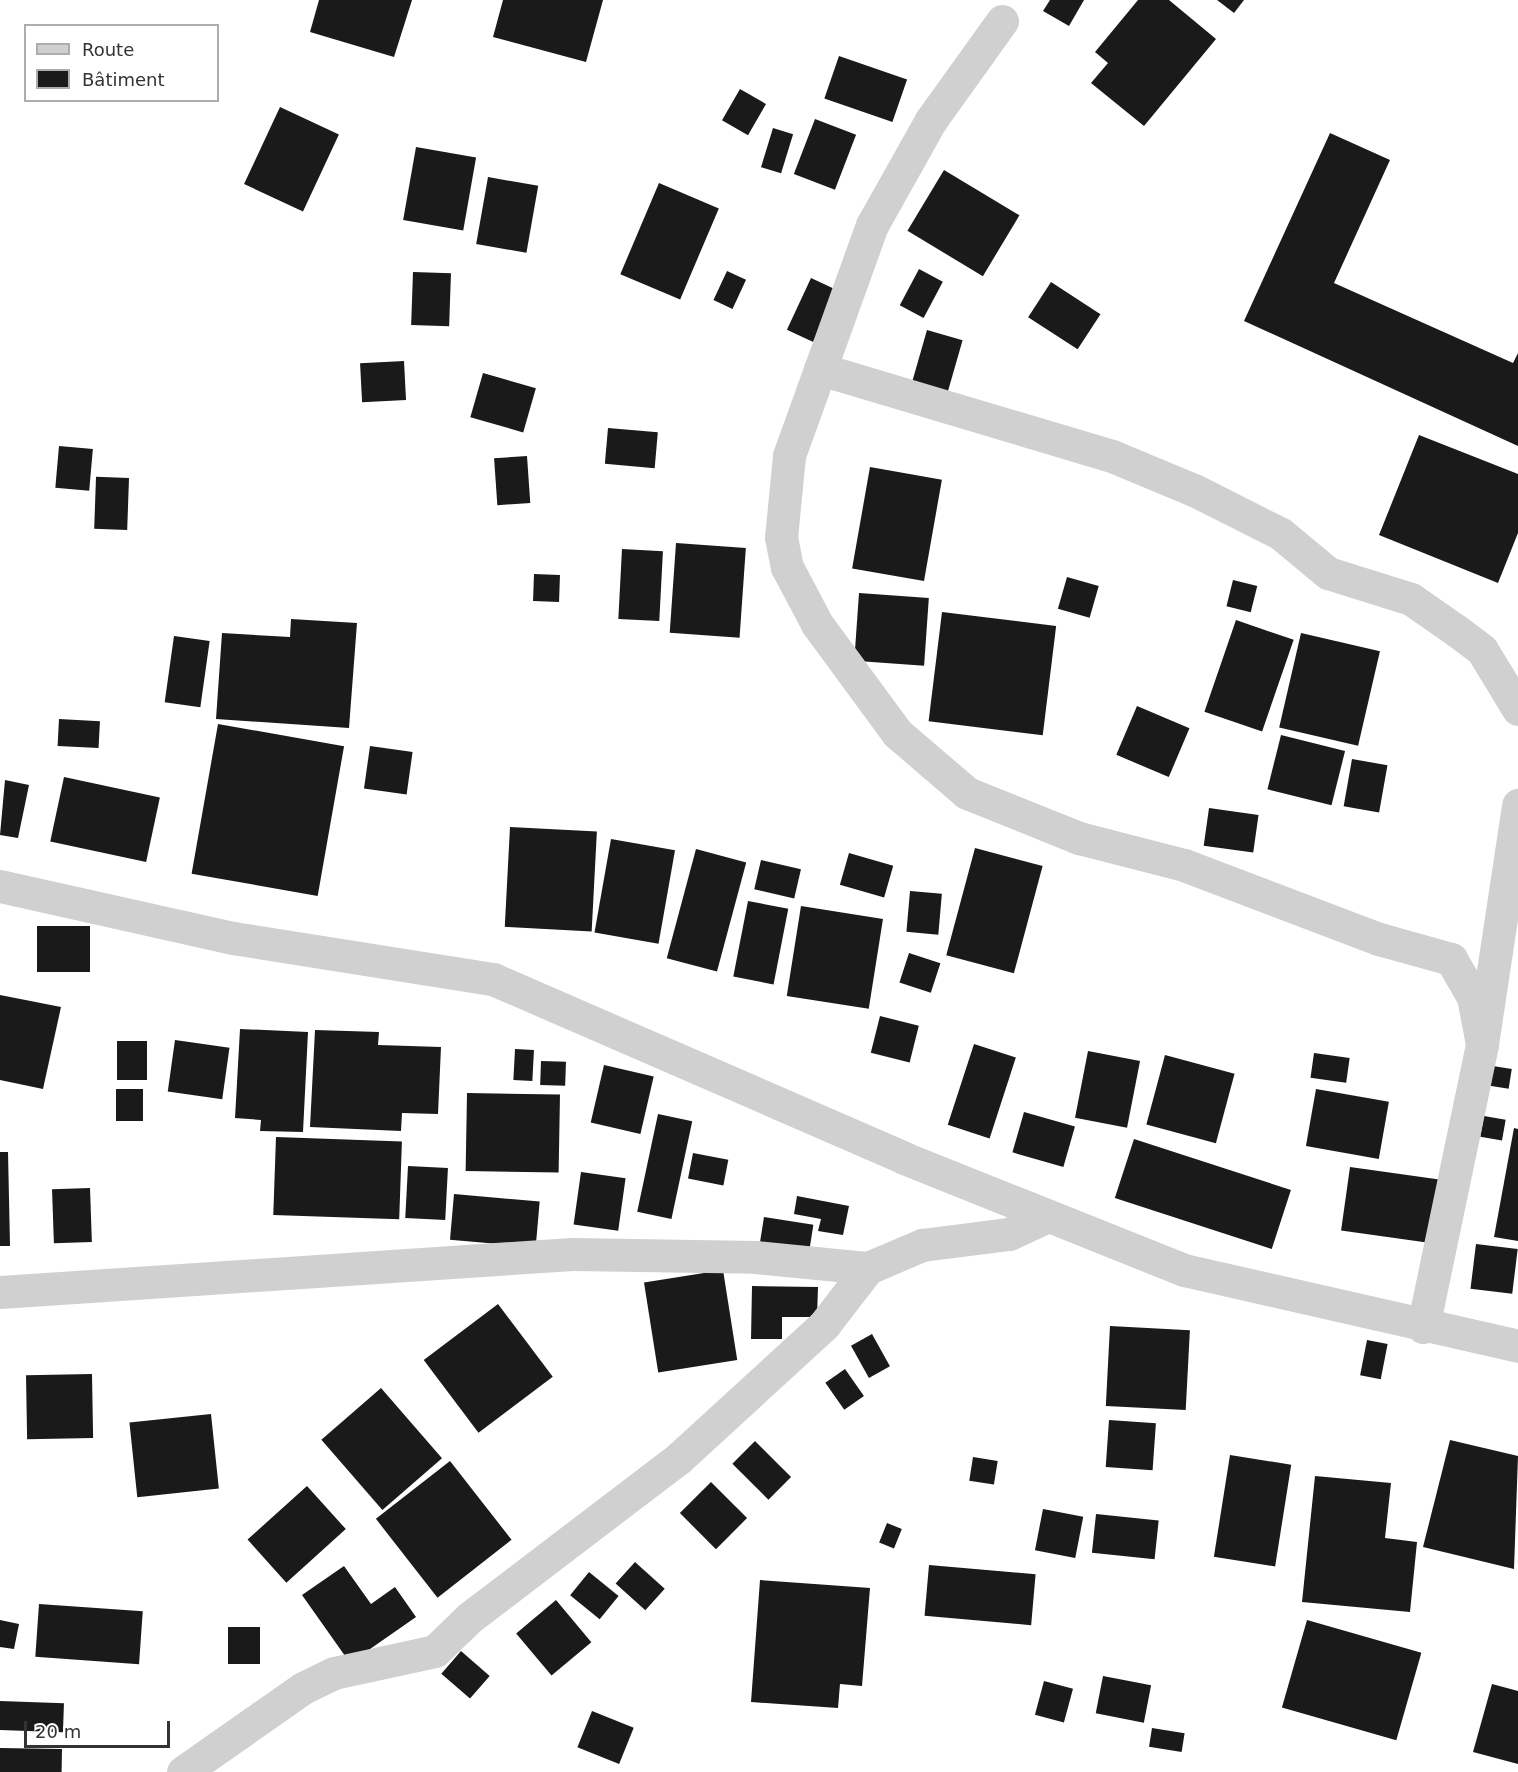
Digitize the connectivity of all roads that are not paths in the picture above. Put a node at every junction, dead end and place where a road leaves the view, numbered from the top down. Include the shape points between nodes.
1 (1002, 21) dead end
2 (820, 369) junction
3 (1518, 709) edge
4 (1518, 805) edge
5 (0, 886) edge
6 (1482, 1044) junction
7 (1046, 1217) junction
8 (868, 1268) junction
9 (0, 1292) edge
10 (1423, 1327) junction
11 (1518, 1346) edge
12 (183, 1772) edge

1 - 2 street via 931,120 872,225
2 - 3 street via 1112,456 1196,491 1281,534 1328,573 1411,600 1439,618 1482,650
2 - 6 street via 789,456 782,537 787,567 817,624 897,733 967,793 1016,816 1184,865 1379,939 1451,959 1473,997
4 - 6 street
5 - 7 street via 233,938 493,979
6 - 10 street
7 - 8 street via 1009,1234 922,1245
7 - 10 street via 1184,1270
8 - 9 street via 755,1257 572,1254
8 - 12 street via 824,1325 679,1458 621,1508 469,1618 435,1651 334,1673 303,1688
10 - 11 street

